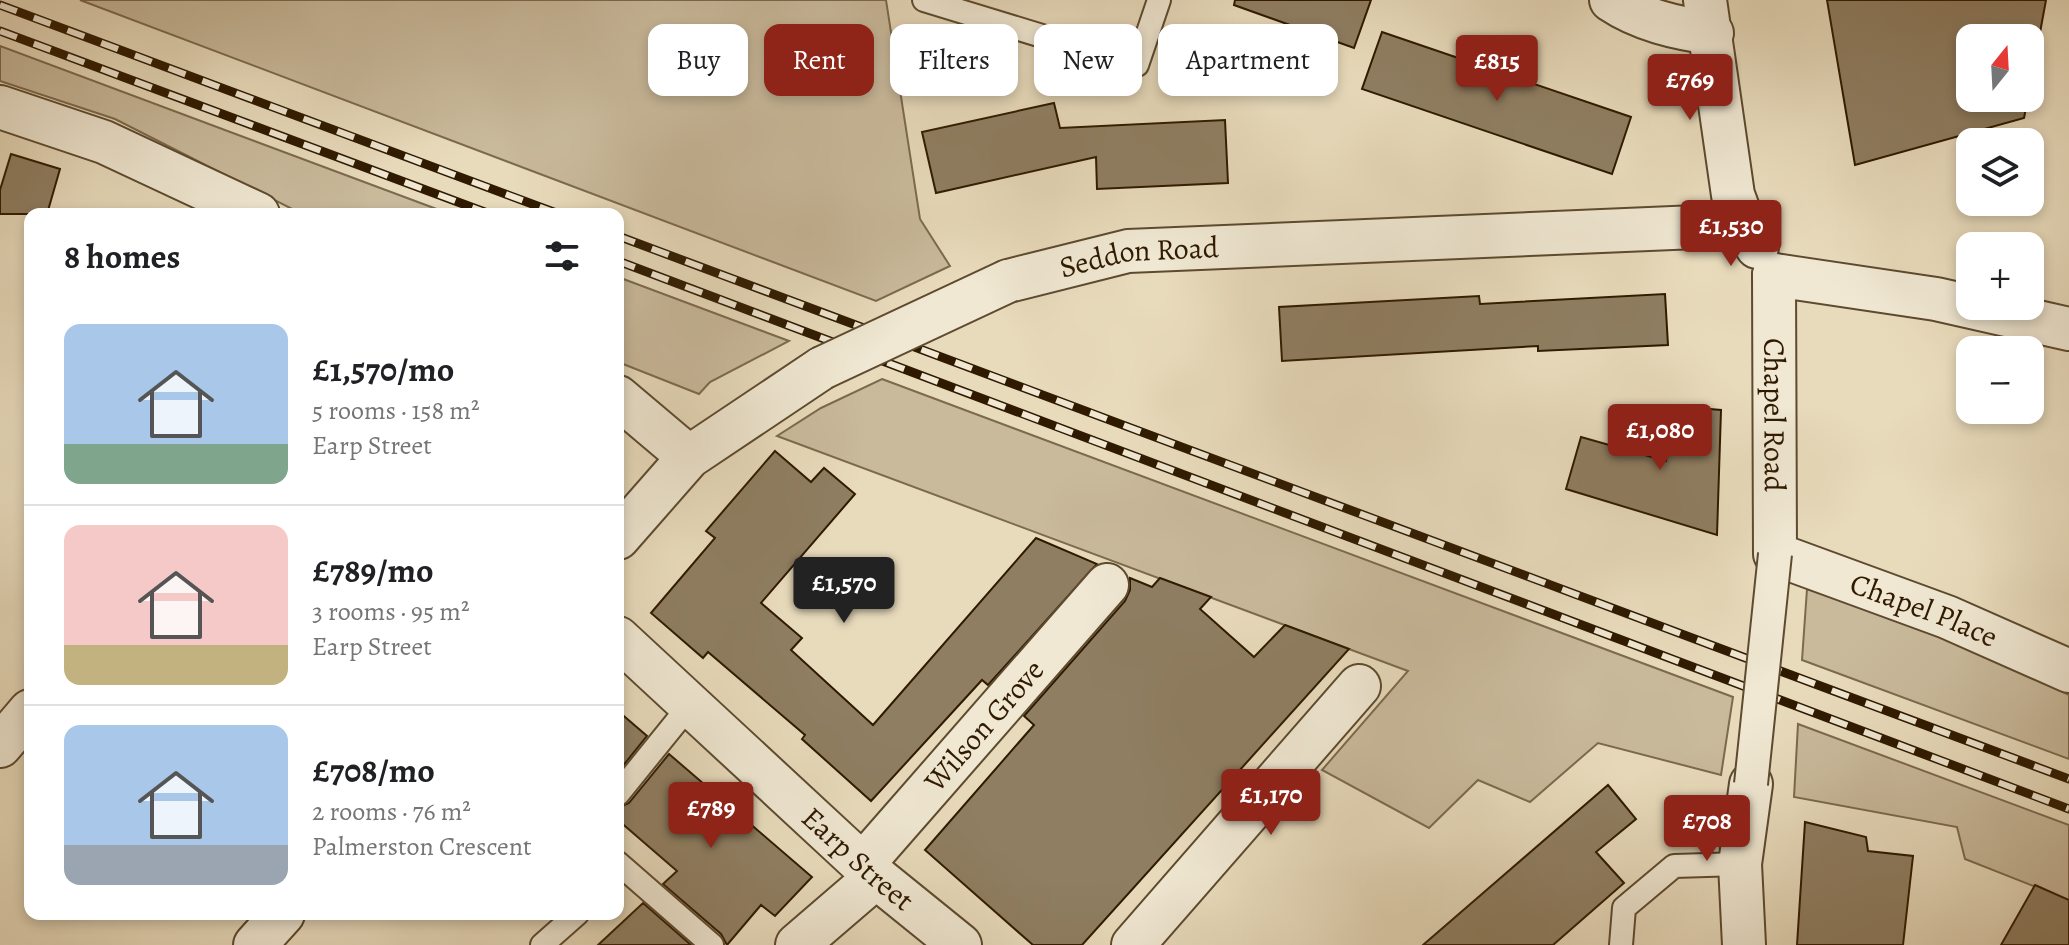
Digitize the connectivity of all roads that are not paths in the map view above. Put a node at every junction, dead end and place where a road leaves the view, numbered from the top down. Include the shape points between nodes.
1 (924, 0) edge
2 (1159, 0) edge
3 (1611, 0) edge
4 (1708, 17) edge
5 (0, 107) edge
6 (245, 208) edge
7 (1744, 225) junction
8 (1774, 275) junction
9 (2069, 329) edge
10 (624, 402) edge
11 (689, 457) junction
12 (624, 531) edge
13 (1775, 554) junction
14 (1107, 585) dead end
15 (624, 644) edge
16 (2069, 671) edge
17 (1359, 686) dead end
18 (690, 705) junction
19 (24, 718) edge
20 (0, 746) edge
21 (1751, 784) joint
22 (624, 787) edge
23 (1740, 864) junction
24 (869, 871) junction
25 (624, 873) edge
26 (278, 920) edge
27 (570, 920) edge
28 (255, 945) edge
29 (542, 945) edge
30 (712, 945) edge
31 (797, 945) edge
32 (960, 945) edge
33 (1133, 945) edge
34 (1621, 945) edge
35 (1744, 945) edge

1 - 2 lane via 1137,65
3 - 4 street via 1680,29
4 - 7 street via 1733,195
5 - 6 street via 104,142
7 - 8 street
7 - 11 street, Seddon Road, bridge via 1128,251 1008,281 822,368
8 - 9 street via 1936,299
8 - 13 street, Chapel Road
10 - 11 street
11 - 12 street, Seddon Road
13 - 16 street, Chapel Place via 1947,617
13 - 21 street, bridge
14 - 24 street, Wilson Grove
15 - 18 street, Earp Street
17 - 33 street
18 - 22 lane
18 - 24 street, Earp Street
19 - 20 street
21 - 23 street
23 - 34 lane via 1674,866 1624,908
23 - 35 street
24 - 31 street, Wilson Grove
24 - 32 street, Earp Street
25 - 30 lane
26 - 28 street
27 - 29 lane

